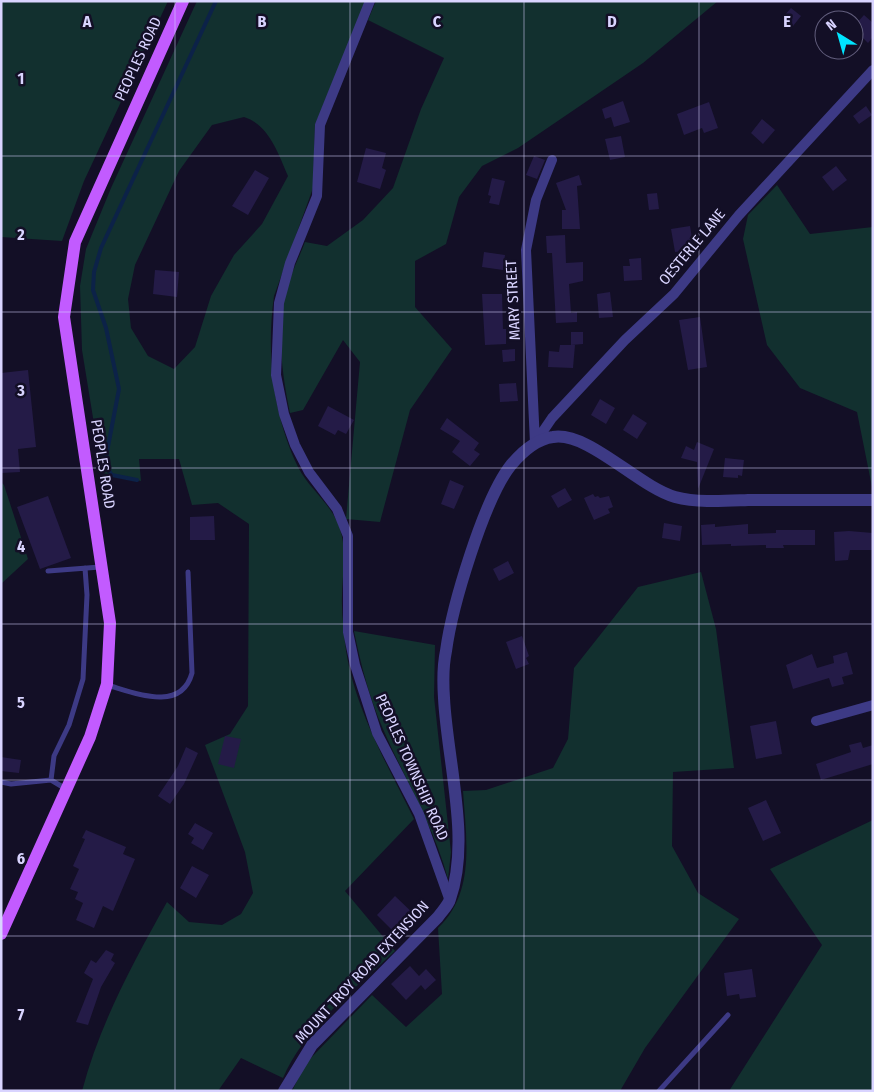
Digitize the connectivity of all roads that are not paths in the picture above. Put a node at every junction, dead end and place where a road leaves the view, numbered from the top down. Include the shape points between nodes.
1 (183, 1) edge
2 (370, 1) edge
3 (873, 70) edge
4 (552, 160) dead end
5 (535, 443) junction
6 (873, 500) edge
7 (103, 567) junction
8 (85, 568) junction
9 (48, 571) dead end
10 (188, 572) dead end
11 (107, 684) junction
12 (873, 705) edge
13 (816, 721) dead end
14 (52, 780) junction
15 (1, 782) edge
16 (66, 789) junction
17 (450, 901) junction
18 (1, 934) edge
19 (728, 1016) dead end
20 (284, 1091) edge
21 (659, 1091) edge

1 - 7 main road, PEOPLES ROAD via 82,221 74,242 66,292 66,342
2 - 17 street, PEOPLES TOWNSHIP ROAD via 320,125 317,196 290,263 279,302 276,375 289,430 300,458 337,509 348,536 348,632 355,665 377,733 420,814
3 - 5 street, OESTERLE LANE via 739,214 674,294 625,340 552,418
4 - 5 street, MARY STREET via 536,200 526,250
5 - 6 street, MOUNT TROY ROAD EXTENSION via 554,436 578,440 652,488 676,497 707,501
5 - 17 street, MOUNT TROY ROAD EXTENSION via 510,466 489,506 445,652 444,698 458,850
7 - 8 lane
7 - 11 main road, PEOPLES ROAD via 110,623
8 - 9 lane
8 - 14 lane via 83,679 69,725 54,756
10 - 11 lane via 192,673 185,687 169,698 139,694
11 - 16 main road, PEOPLES ROAD via 90,737
12 - 13 street
14 - 15 lane
14 - 16 lane
16 - 18 main road, PEOPLES ROAD
17 - 20 street, MOUNT TROY ROAD EXTENSION via 312,1045
19 - 21 lane

